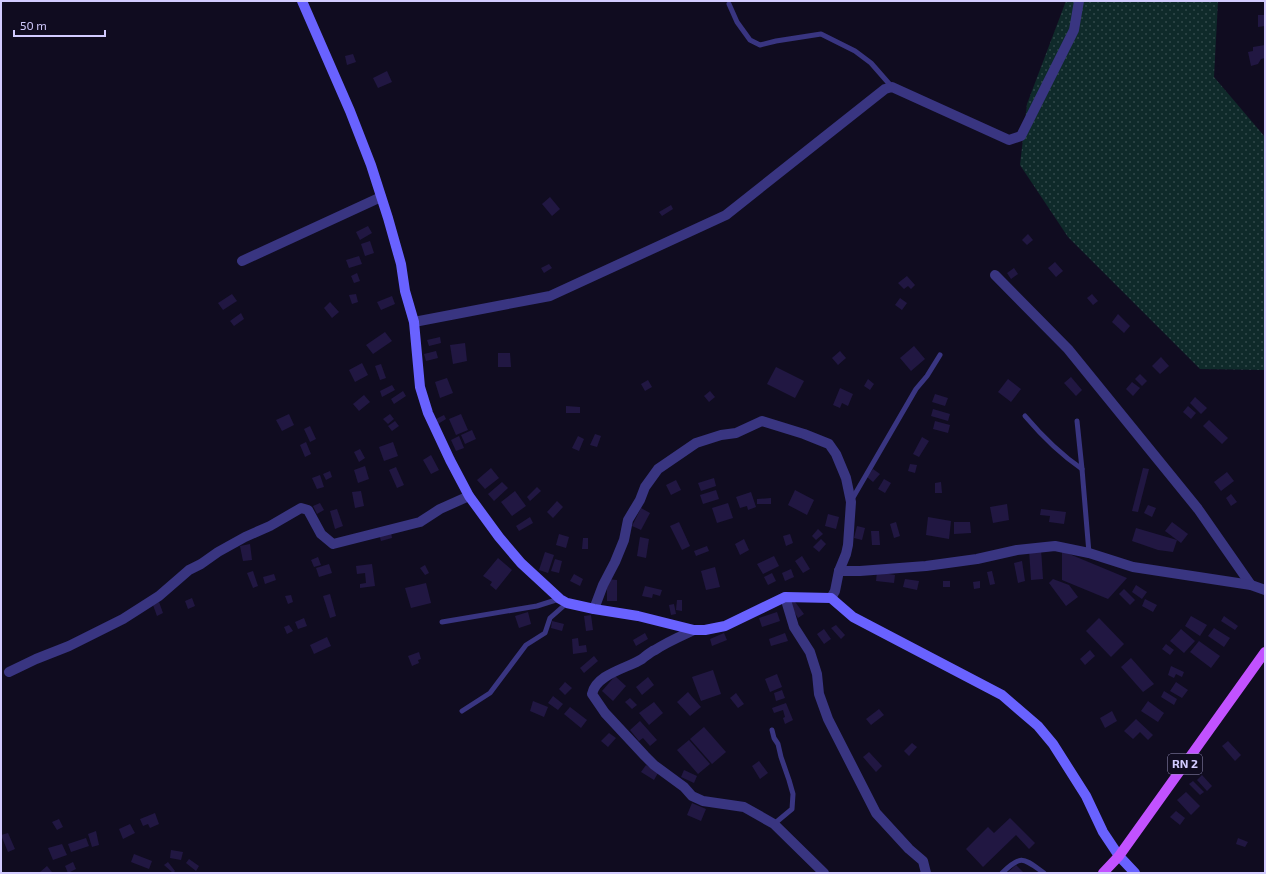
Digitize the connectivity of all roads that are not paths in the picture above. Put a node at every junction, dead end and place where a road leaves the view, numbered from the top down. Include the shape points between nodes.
1 (302, 1) edge
2 (1079, 1) edge
3 (729, 4) dead end
4 (892, 87) junction
5 (381, 197) junction
6 (242, 261) dead end
7 (995, 275) dead end
8 (414, 322) junction
9 (940, 355) dead end
10 (1025, 416) dead end
11 (1076, 421) dead end
12 (1082, 468) junction
13 (469, 496) junction
14 (851, 502) junction
15 (1089, 552) junction
16 (839, 571) junction
17 (1251, 584) junction
18 (1265, 590) edge
19 (785, 597) junction
20 (831, 598) junction
21 (564, 601) junction
22 (594, 609) junction
23 (442, 622) dead end
24 (694, 630) junction
25 (1265, 652) edge
26 (9, 672) dead end
27 (462, 711) dead end
28 (772, 730) dead end
29 (774, 824) junction
30 (1119, 856) junction
31 (824, 873) edge
32 (926, 873) edge
33 (1002, 873) edge
34 (1044, 873) edge
35 (1103, 873) edge
36 (1135, 873) edge

1 - 5 street via 371,165
2 - 4 street via 1074,30 1021,136 1009,140
3 - 4 lane via 737,22 750,40 760,45 821,34 855,51 871,63
4 - 8 street via 885,89 726,215 550,296
5 - 6 street
5 - 8 street via 401,264 405,291
7 - 17 street via 1068,349 1198,509
8 - 13 street via 420,387 428,413
9 - 14 lane via 916,389
10 - 12 lane via 1043,436
11 - 12 lane
12 - 15 lane
13 - 21 street via 521,563
13 - 26 street via 440,509 420,522 333,544 321,534 308,510 301,508 189,570 159,596 123,619
14 - 16 street via 848,545
14 - 22 street via 846,478 836,454 829,444 804,434 762,421 736,433 696,443 658,469 645,486 628,520 624,540
15 - 16 street via 1055,546 926,566
15 - 17 street via 1133,567
16 - 20 street
17 - 18 street
19 - 20 street
19 - 24 street via 724,626
19 - 32 street via 794,627 810,652 817,674 819,694 828,719 876,813 923,861
20 - 30 street via 853,617 1002,695 1018,708 1038,726 1057,750
21 - 22 street
21 - 23 lane
21 - 27 lane via 550,618 545,633 526,644 490,693
22 - 24 street via 638,616
24 - 29 street via 606,677 597,684 592,694 605,713 645,756 692,796 703,801 744,807
25 - 30 main road, RN 2
28 - 29 lane via 793,794 792,809
29 - 31 street
30 - 35 main road, RN 2
30 - 36 street
33 - 34 lane via 1015,861 1022,859

